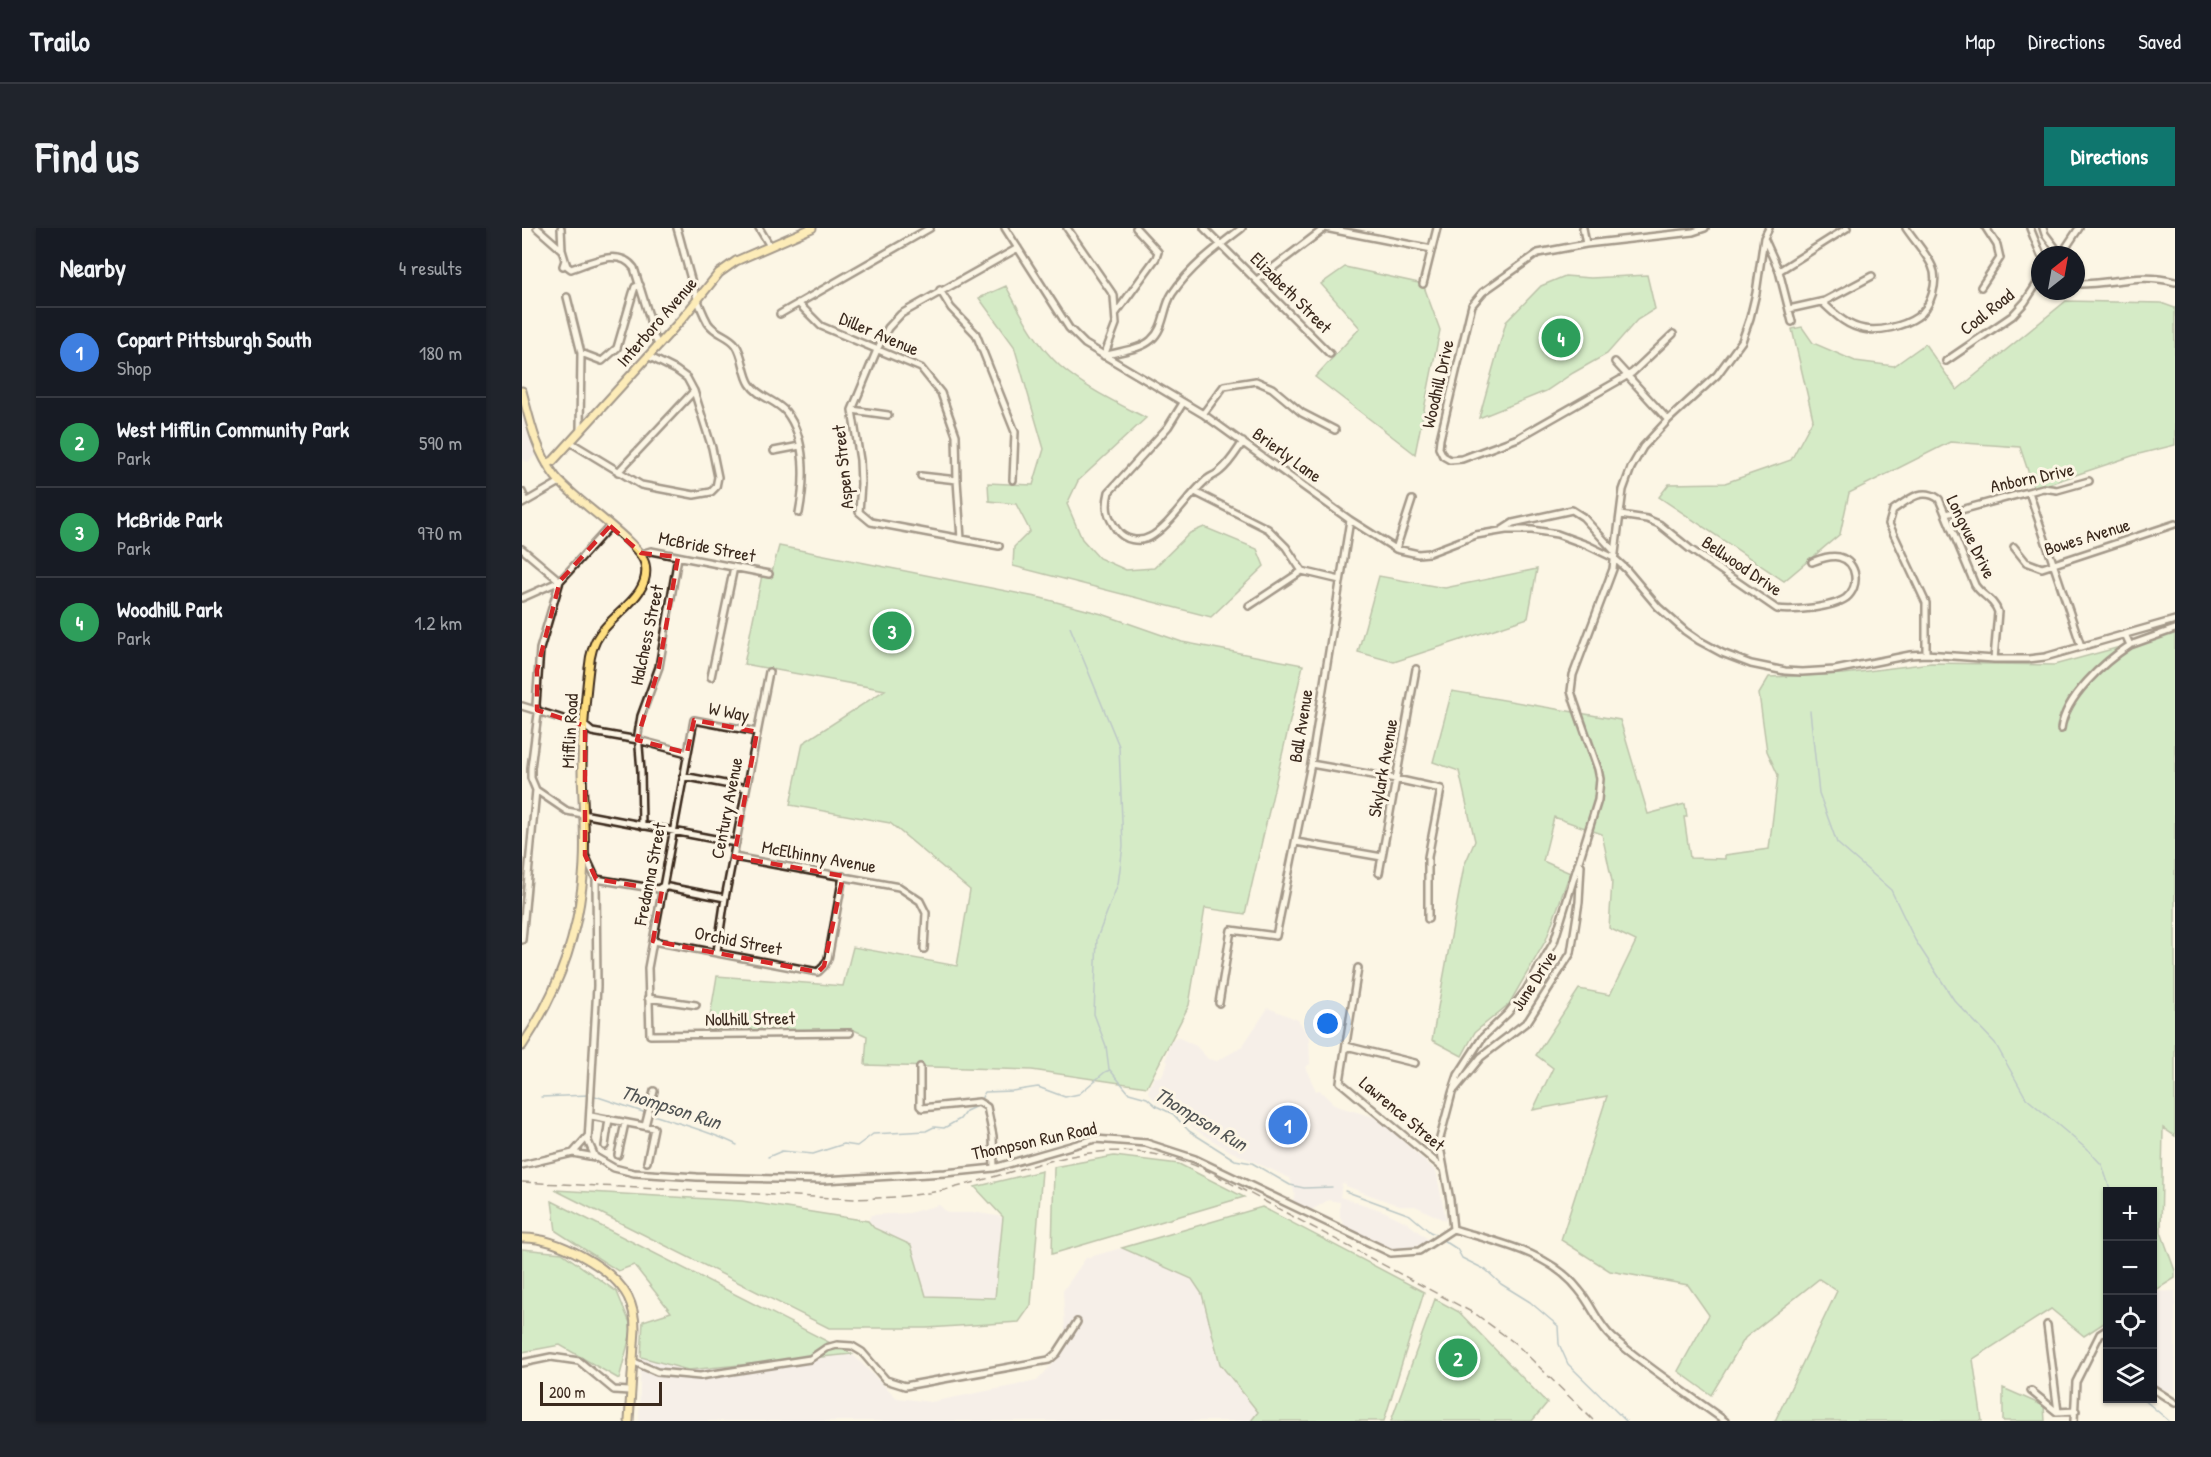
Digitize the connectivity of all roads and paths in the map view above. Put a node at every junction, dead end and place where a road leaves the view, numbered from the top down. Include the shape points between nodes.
1 (537, 228) edge
2 (561, 228) edge
3 (676, 228) edge
4 (759, 228) edge
5 (812, 228) edge
6 (930, 228) edge
7 (1005, 228) edge
8 (1067, 228) edge
9 (1136, 228) edge
10 (1204, 228) edge
11 (1242, 228) edge
12 (1437, 228) edge
13 (1583, 228) edge
14 (1705, 228) edge
15 (1769, 228) edge
16 (1847, 228) edge
17 (1906, 228) edge
18 (1986, 228) edge
19 (2030, 228) edge
20 (2043, 228) edge
21 (2079, 228) edge
22 (1336, 229) edge
23 (1764, 238) junction
24 (1221, 244) junction
25 (1586, 244) junction
26 (770, 246) junction
27 (2037, 246) edge
28 (2054, 246) edge
29 (2067, 246) edge
30 (1018, 248) junction
31 (1432, 249) junction
32 (562, 250) junction
33 (1779, 271) junction
34 (1872, 276) dead end
35 (1257, 280) junction
36 (2175, 282) edge
37 (1424, 284) dead end
38 (2085, 284) edge
39 (640, 285) junction
40 (1981, 286) dead end
41 (940, 290) junction
42 (2031, 293) edge
43 (567, 297) dead end
44 (698, 298) junction
45 (1822, 302) junction
46 (798, 303) junction
47 (1789, 309) junction
48 (1116, 313) junction
49 (780, 314) dead end
50 (1792, 322) dead end
51 (1673, 334) dead end
52 (658, 344) junction
53 (877, 350) junction
54 (581, 353) junction
55 (1330, 354) dead end
56 (648, 356) junction
57 (1104, 356) junction
58 (1946, 361) dead end
59 (1615, 363) dead end
60 (1628, 376) junction
61 (522, 391) edge
62 (694, 391) junction
63 (1183, 403) junction
64 (852, 410) junction
65 (1203, 414) junction
66 (888, 415) dead end
67 (1668, 420) junction
68 (580, 430) junction
69 (1335, 430) dead end
70 (570, 442) junction
71 (1243, 442) junction
72 (800, 446) junction
73 (774, 451) dead end
74 (547, 464) junction
75 (618, 472) junction
76 (921, 476) dead end
77 (957, 480) junction
78 (1013, 480) dead end
79 (2089, 481) dead end
80 (560, 482) junction
81 (522, 492) edge
82 (1195, 492) junction
83 (2029, 492) junction
84 (1412, 500) dead end
85 (524, 502) edge
86 (799, 513) dead end
87 (1947, 514) junction
88 (1620, 515) junction
89 (1350, 520) junction
90 (2175, 524) edge
91 (610, 526) junction
92 (1501, 531) junction
93 (961, 539) junction
94 (999, 546) dead end
95 (2014, 547) dead end
96 (522, 549) edge
97 (1396, 549) junction
98 (640, 554) junction
99 (1615, 555) junction
100 (678, 558) junction
101 (1812, 562) dead end
102 (2054, 565) junction
103 (734, 567) junction
104 (1302, 571) junction
105 (769, 574) dead end
106 (1340, 580) junction
107 (560, 581) junction
108 (522, 598) edge
109 (1249, 606) dead end
110 (2175, 620) edge
111 (2175, 629) edge
112 (2125, 634) junction
113 (2130, 645) junction
114 (2081, 646) junction
115 (1926, 654) junction
116 (1994, 659) junction
117 (1416, 669) dead end
118 (769, 672) dead end
119 (711, 677) dead end
120 (522, 706) edge
121 (537, 710) junction
122 (694, 720) joint
123 (585, 726) junction
124 (2061, 729) dead end
125 (757, 732) junction
126 (638, 740) junction
127 (687, 753) junction
128 (1311, 764) junction
129 (683, 776) junction
130 (1395, 779) junction
131 (746, 788) junction
132 (536, 790) junction
133 (584, 815) junction
134 (642, 826) junction
135 (673, 831) junction
136 (1296, 842) junction
137 (736, 843) junction
138 (522, 845) edge
139 (530, 845) junction
140 (585, 855) junction
141 (1582, 855) junction
142 (734, 857) junction
143 (1382, 857) junction
144 (1379, 873) dead end
145 (843, 876) junction
146 (596, 879) junction
147 (663, 886) junction
148 (725, 898) junction
149 (1428, 919) dead end
150 (523, 940) edge
151 (653, 941) junction
152 (924, 949) dead end
153 (717, 951) junction
154 (1358, 968) dead end
155 (648, 998) junction
156 (1219, 1003) dead end
157 (696, 1005) dead end
158 (850, 1033) dead end
159 (650, 1035) joint
160 (522, 1046) edge
161 (1346, 1046) junction
162 (1415, 1063) dead end
163 (921, 1067) dead end
164 (654, 1090) dead end
165 (1452, 1093) junction
166 (591, 1116) junction
167 (609, 1119) junction
168 (625, 1123) junction
169 (645, 1126) junction
170 (589, 1135) junction
171 (605, 1146) dead end
172 (573, 1153) junction
173 (618, 1155) dead end
174 (595, 1157) junction
175 (646, 1162) dead end
176 (522, 1165) edge
177 (994, 1168) junction
178 (1444, 1169) junction
179 (1453, 1229) junction
180 (522, 1238) edge
181 (1077, 1322) dead end
182 (2047, 1325) dead end
183 (2103, 1332) edge
184 (632, 1362) junction
185 (522, 1363) edge
186 (629, 1391) junction
187 (2031, 1391) dead end
188 (2157, 1391) edge
189 (2175, 1403) edge
190 (2076, 1411) junction
191 (2058, 1412) junction
192 (629, 1421) edge
193 (1725, 1421) edge
194 (2074, 1421) edge

1 - 32 street
2 - 32 street
3 - 44 street
4 - 26 street
5 - 26 main road, Interboro Avenue
6 - 46 street
7 - 30 street, Brierly Lane
8 - 48 street via 1114,296
9 - 48 street via 1158,252
10 - 24 street, Elizabeth Street
11 - 24 street
12 - 31 street
13 - 25 street
14 - 25 street, Woodhill Drive
15 - 23 street
16 - 33 street
17 - 45 street via 1932,267 1934,280 1926,309 1917,317 1881,330 1863,329 1843,322
18 - 40 street via 2001,258
19 - 27 street
20 - 28 street
21 - 29 street
22 - 31 street
22 - 35 street via 1325,228
23 - 33 street
23 - 67 street via 1756,293 1742,341 1717,375
24 - 35 street, Elizabeth Street
24 - 57 street via 1170,297 1163,322 1150,342
25 - 60 street, Woodhill Drive via 1530,257 1472,305 1439,448 1443,456 1456,460 1518,438
26 - 44 main road, Interboro Avenue via 726,267
30 - 41 street, Aspen Street
30 - 57 street, Brierly Lane via 1069,328
31 - 37 street
32 - 39 street via 564,263 571,269 604,258 624,259 634,268
33 - 47 street
34 - 45 street
35 - 55 street, Elizabeth Street
36 - 38 street via 2144,276
39 - 52 street via 652,336
39 - 54 street via 635,287 617,348 602,361
41 - 53 street, Aspen Street via 901,314 888,328
41 - 78 street via 976,334 1015,432
42 - 58 street, Coal Road via 2012,316
43 - 54 street
44 - 52 main road, Interboro Avenue
44 - 72 street via 709,325 737,347 755,390 786,412
45 - 47 street
46 - 49 street
46 - 53 street, Diller Avenue via 821,326
47 - 50 street
48 - 57 street
51 - 60 street, Woodhill Drive
52 - 56 main road, Interboro Avenue
53 - 64 street, Aspen Street
53 - 77 street, Diller Avenue via 921,368 941,393 956,435
54 - 68 street
56 - 62 street via 687,378
56 - 68 main road, Interboro Avenue
57 - 63 street, Brierly Lane
59 - 60 street
60 - 67 street
61 - 74 main road
62 - 75 street
62 - 75 street via 712,448 718,477 716,487 694,495 641,485
63 - 65 street, Brierly Lane
63 - 82 street via 1168,427 1109,492 1107,516 1121,536 1137,540 1149,537
64 - 66 street
64 - 93 street, Aspen Street via 860,460 859,512 871,522
65 - 69 street via 1224,386 1256,381
65 - 71 street, Brierly Lane
67 - 88 street via 1643,447 1631,468
68 - 70 main road, Interboro Avenue
70 - 74 main road, Interboro Avenue
70 - 75 street
71 - 82 street via 1229,462
71 - 89 street, Brierly Lane
72 - 73 street
72 - 86 street via 804,478
74 - 80 main road
76 - 77 street
77 - 93 street, Diller Avenue
79 - 83 street, Anborn Drive via 2057,490
80 - 85 street
80 - 91 main road
81 - 85 street
82 - 104 street via 1268,530 1286,547
83 - 87 street, Anborn Drive
83 - 102 street
84 - 97 street
87 - 115 street, Longvue Drive via 1939,499 1925,493 1893,510 1889,524 1926,603
87 - 116 street, Longvue Drive via 1979,591 1998,612
88 - 99 street
88 - 101 street, Bellwood Drive via 1659,524 1777,609 1822,606 1850,595 1855,572 1848,561 1832,556
89 - 97 street, Brierly Lane
89 - 106 street, Ball Avenue
90 - 102 street, Bowes Avenue
91 - 98 main road
91 - 107 street
92 - 97 street, Brierly Lane via 1476,535 1429,553
92 - 99 street, Brierly Lane via 1557,534
92 - 99 street via 1514,523 1572,510
93 - 94 street, Aspen Street
95 - 102 street, Bowes Avenue via 2026,562 2042,567
96 - 107 street
98 - 100 street, McBride Street via 651,551
98 - 123 main road, Mifflin Road via 646,574 640,589 599,636 591,653
99 - 115 street via 1658,607 1685,631 1722,653 1751,664 1785,671 1818,671
99 - 141 street via 1573,675 1571,691 1600,780
100 - 103 street, McBride Street
100 - 126 street, Halchess Street via 659,667 641,716
102 - 114 street
103 - 105 street, McBride Street
103 - 119 street
104 - 106 street
104 - 109 street
106 - 128 street, Ball Avenue
107 - 108 street
107 - 121 street via 540,649
110 - 112 street
111 - 113 street
112 - 113 street
112 - 114 street
113 - 124 street via 2109,660 2083,688 2062,720
114 - 116 street via 2046,657
115 - 116 street
117 - 130 street, Skylark Avenue
118 - 125 street, Century Avenue
120 - 121 street
121 - 123 street
121 - 132 street via 531,768
122 - 125 street, W Way
122 - 127 street, Fredanna Street
123 - 126 street via 592,732
123 - 133 main road, Mifflin Road
125 - 131 street, Century Avenue
126 - 127 street
126 - 134 street, Halchess Street
127 - 129 street, Fredanna Street
128 - 130 street
128 - 136 street, Ball Avenue
129 - 131 street
129 - 135 street, Fredanna Street
130 - 143 street, Skylark Avenue
130 - 149 street via 1441,789 1428,857
131 - 137 street, Century Avenue
132 - 133 street, McElhinny Avenue via 567,811
132 - 139 street
133 - 134 street, McElhinny Avenue
133 - 140 main road, Mifflin Road
134 - 135 street, McElhinny Avenue
135 - 137 street, McElhinny Avenue
135 - 147 street, Fredanna Street
136 - 143 street
136 - 156 street, Ball Avenue via 1276,936 1231,930
137 - 142 street, Century Avenue
138 - 139 street
139 - 150 street
140 - 146 street, Mifflin Road
140 - 160 main road via 580,902 568,951 548,1000
141 - 165 street via 1554,942 1520,998 1482,1038 1458,1075
141 - 165 street, June Drive via 1571,953 1528,1021 1481,1057
142 - 145 street, McElhinny Avenue
142 - 148 street, Century Avenue
143 - 144 street, Skylark Avenue
145 - 152 street, McElhinny Avenue via 899,887 920,900 926,913
145 - 153 street, Orchid Street via 828,959 818,972
146 - 147 street via 658,889
146 - 166 street, Mifflin Road via 597,986
147 - 148 street
147 - 151 street, Fredanna Street
148 - 153 street, Century Avenue
151 - 153 street, Orchid Street
151 - 155 street, Fredanna Street
154 - 161 street
155 - 157 street
155 - 159 street, Fredanna Street
158 - 159 street, Nollhill Street
161 - 162 street
161 - 178 street, Lawrence Street via 1340,1082
163 - 177 street via 922,1108 981,1102 987,1107
164 - 169 street
165 - 178 street via 1439,1142
166 - 167 street
166 - 170 street, Mifflin Road
167 - 168 street
167 - 171 street
168 - 169 street
168 - 173 street
169 - 175 street via 654,1128
170 - 172 street
170 - 174 street
172 - 174 street, Thompson Run Road
172 - 176 street, Thompson Run Road
174 - 177 street, Thompson Run Road via 634,1173 760,1179 855,1178
177 - 179 street, Thompson Run Road via 1095,1139 1146,1143 1195,1159 1391,1253 1419,1251
178 - 179 street
179 - 193 street via 1533,1255 1562,1271 1612,1337
180 - 184 main road via 564,1247 618,1283 635,1319
181 - 184 street via 1049,1360 905,1386 886,1380 852,1346 826,1348 810,1359 700,1376 657,1372
182 - 191 street
183 - 190 street via 2076,1382
184 - 186 main road
185 - 186 street via 551,1357 579,1361 614,1390
186 - 192 main road
187 - 191 street
188 - 189 street
190 - 191 street
190 - 194 street

